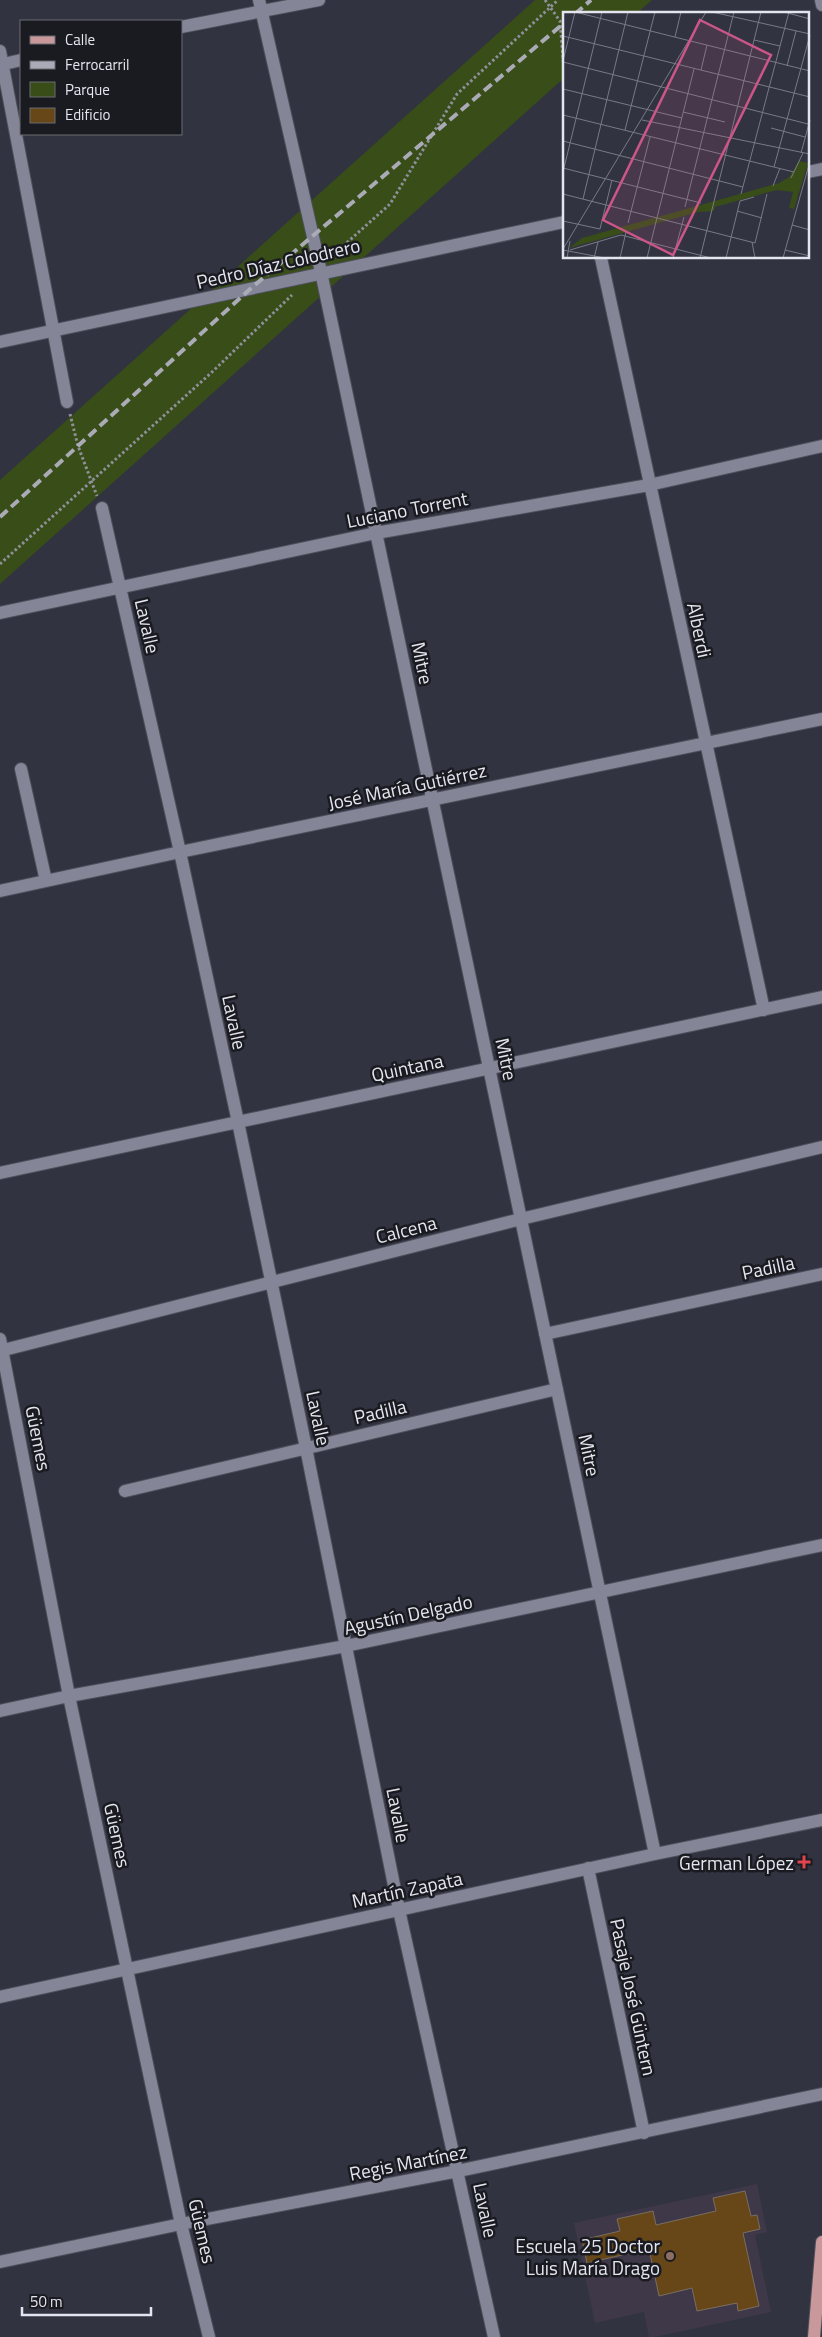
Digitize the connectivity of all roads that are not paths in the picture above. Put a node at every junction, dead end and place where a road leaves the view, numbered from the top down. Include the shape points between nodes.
1 (319, 0) edge
2 (821, 0) edge
3 (260, 5) edge
4 (822, 5) edge
5 (182, 27) edge
6 (0, 51) edge
7 (20, 60) edge
8 (2, 64) edge
9 (563, 222) edge
10 (601, 259) edge
11 (322, 272) junction
12 (52, 332) junction
13 (0, 342) edge
14 (67, 402) road end
15 (822, 446) edge
16 (649, 485) junction
17 (102, 508) road end
18 (376, 533) junction
19 (120, 588) junction
20 (0, 613) edge
21 (822, 719) edge
22 (705, 744) junction
23 (21, 769) dead end
24 (433, 800) junction
25 (180, 852) junction
26 (46, 881) junction
27 (0, 891) edge
28 (822, 997) edge
29 (764, 1010) junction
30 (489, 1069) junction
31 (238, 1122) junction
32 (822, 1146) edge
33 (0, 1173) edge
34 (521, 1220) junction
35 (822, 1274) edge
36 (270, 1283) junction
37 (546, 1334) junction
38 (1, 1347) edge
39 (557, 1389) junction
40 (306, 1448) junction
41 (125, 1491) dead end
42 (822, 1545) edge
43 (600, 1593) junction
44 (346, 1646) junction
45 (69, 1696) junction
46 (0, 1711) edge
47 (822, 1820) edge
48 (655, 1854) junction
49 (588, 1868) junction
50 (399, 1910) junction
51 (127, 1969) junction
52 (0, 1997) edge
53 (822, 2094) edge
54 (644, 2133) junction
55 (458, 2172) junction
56 (181, 2224) junction
57 (822, 2242) edge
58 (0, 2262) edge
59 (209, 2337) edge
60 (494, 2337) edge
61 (814, 2337) edge

1 - 3 street
2 - 4 street
3 - 5 street
3 - 11 street, Mitre
6 - 8 street
7 - 8 street
8 - 12 street
9 - 11 street, Pedro Díaz Colodrero
10 - 16 street, Alberdi
11 - 12 street, Pedro Díaz Colodrero
11 - 18 street, Mitre
12 - 13 street, Pedro Díaz Colodrero
12 - 14 street
15 - 16 street, Luciano Torrent
16 - 18 street, Luciano Torrent
16 - 22 street, Alberdi
17 - 19 street, Lavalle
18 - 19 street, Luciano Torrent
18 - 24 street, Mitre
19 - 20 street, Luciano Torrent
19 - 25 street, Lavalle
21 - 22 street, José María Gutiérrez
22 - 24 street, José María Gutiérrez
22 - 29 street, Alberdi
23 - 26 street
24 - 25 street, José María Gutiérrez
24 - 30 street, Mitre
25 - 26 street, José María Gutiérrez
25 - 31 street, Lavalle
26 - 27 street, José María Gutiérrez
28 - 29 street, Quintana
29 - 30 street, Quintana
30 - 31 street, Quintana
30 - 34 street, Mitre
31 - 33 street, Quintana
31 - 36 street, Lavalle
32 - 34 street, Calcena
34 - 36 street, Calcena
34 - 37 street, Mitre
35 - 37 street, Padilla
36 - 38 street, Calcena
36 - 40 street, Lavalle
37 - 39 street, Mitre
38 - 45 street, Güemes
39 - 40 street, Padilla
39 - 43 street, Mitre
40 - 41 street, Padilla
40 - 44 street, Lavalle
42 - 43 street, Agustín Delgado
43 - 44 street, Agustín Delgado
43 - 48 street, Mitre
44 - 45 street, Agustín Delgado
44 - 50 street, Lavalle
45 - 46 street, Agustín Delgado
45 - 51 street, Güemes
47 - 48 street, Martín Zapata
48 - 49 street, Martín Zapata
49 - 50 street, Martín Zapata
49 - 54 street, Pasaje José Güntern
50 - 51 street, Martín Zapata
50 - 55 street, Lavalle
51 - 52 street, Martín Zapata
51 - 56 street, Güemes
53 - 54 street, Regis Martínez
54 - 55 street, Regis Martínez
55 - 56 street, Regis Martínez
55 - 60 street, Lavalle
56 - 58 street, Regis Martínez
56 - 59 street, Güemes
57 - 61 main road

